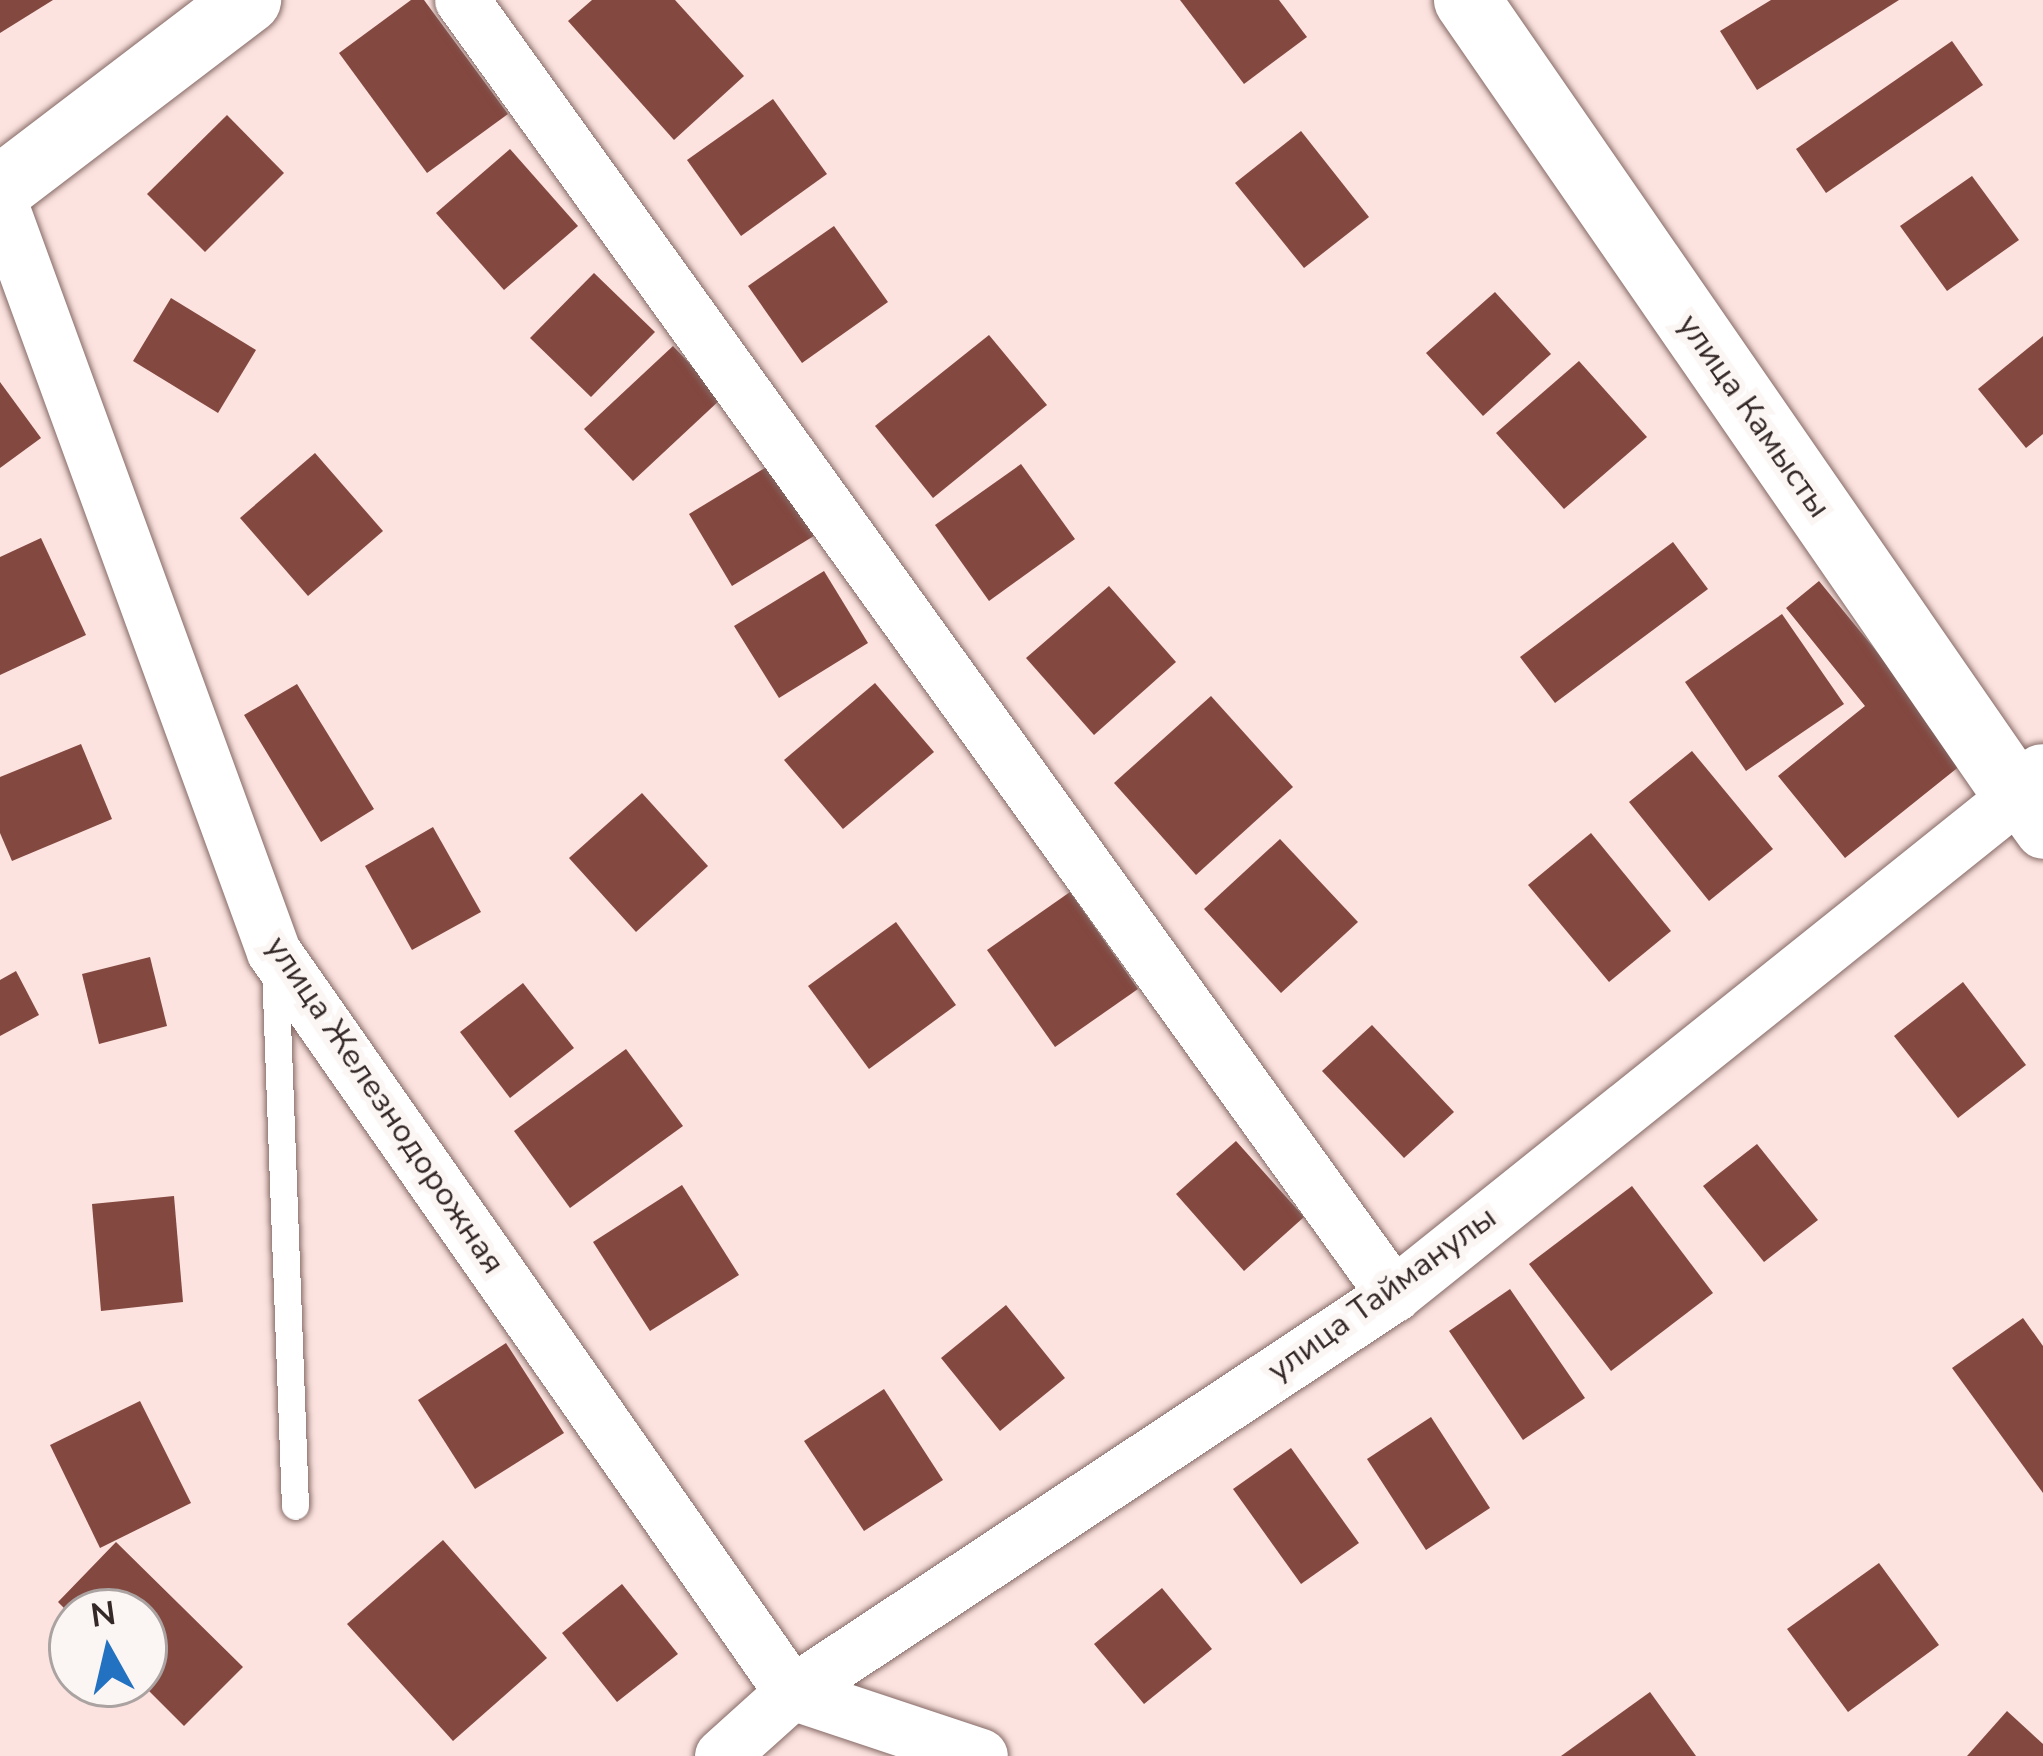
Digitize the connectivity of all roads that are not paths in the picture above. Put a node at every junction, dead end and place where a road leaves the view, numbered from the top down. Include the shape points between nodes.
1 (248, 0) edge
2 (462, 0) edge
3 (1467, 0) edge
4 (0, 189) edge
5 (0, 201) edge
6 (2034, 802) edge
7 (274, 952) junction
8 (1394, 1294) junction
9 (295, 1506) dead end
10 (792, 1693) junction
11 (722, 1756) edge
12 (981, 1756) edge

1 - 4 street
2 - 8 street
3 - 6 street, улица Камысты
5 - 7 street, улица Железнодорожная
6 - 8 street, улица Тайманулы
7 - 9 lane
7 - 10 street, улица Железнодорожная
8 - 10 street, улица Тайманулы
10 - 11 street, улица Тайманулы
10 - 12 street

